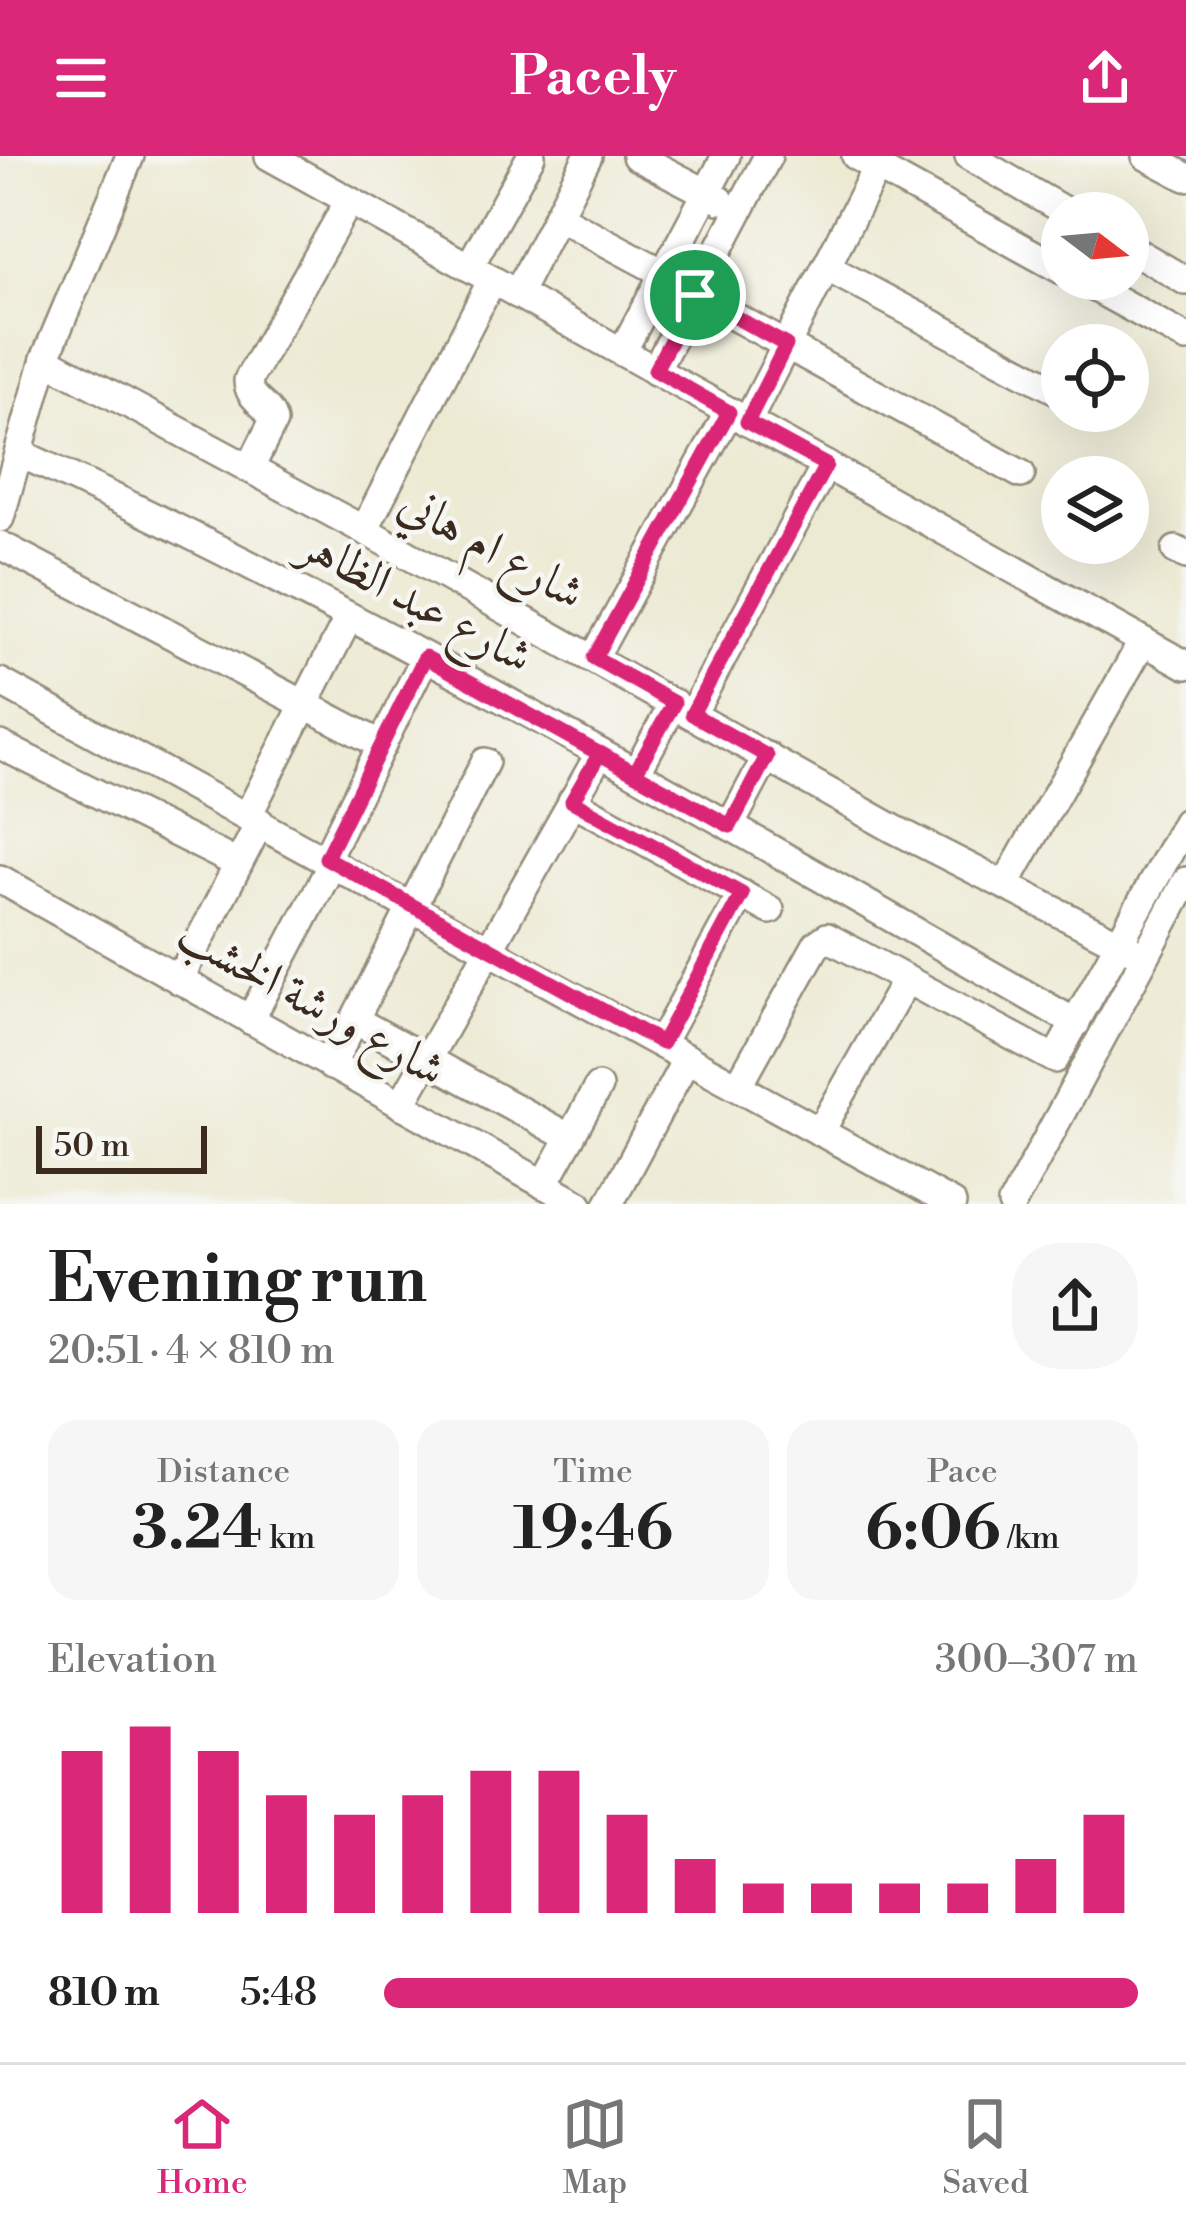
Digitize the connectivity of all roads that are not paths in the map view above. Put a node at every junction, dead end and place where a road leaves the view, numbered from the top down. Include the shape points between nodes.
1 (130, 156) edge
2 (268, 156) edge
3 (531, 156) edge
4 (588, 156) edge
5 (636, 156) edge
6 (726, 156) edge
7 (969, 156) edge
8 (1146, 156) edge
9 (760, 159) edge
10 (866, 162) edge
11 (1186, 177) edge
12 (706, 193) junction
13 (1041, 197) edge
14 (350, 201) junction
15 (739, 210) junction
16 (557, 216) junction
17 (1041, 258) edge
18 (1149, 259) edge
19 (826, 267) junction
20 (664, 273) junction
21 (493, 280) junction
22 (1186, 280) edge
23 (696, 293) junction
24 (1116, 300) edge
25 (1186, 338) edge
26 (786, 345) junction
27 (622, 352) junction
28 (45, 359) junction
29 (655, 370) junction
30 (1041, 382) edge
31 (738, 417) junction
32 (19, 453) junction
33 (826, 465) junction
34 (250, 468) junction
35 (1021, 474) dead end
36 (0, 518) edge
37 (364, 530) junction
38 (0, 545) edge
39 (349, 617) junction
40 (1143, 641) junction
41 (425, 657) junction
42 (594, 658) junction
43 (1185, 663) edge
44 (0, 682) edge
45 (305, 703) junction
46 (683, 708) junction
47 (0, 745) edge
48 (382, 745) junction
49 (600, 753) junction
50 (767, 756) junction
51 (485, 763) dead end
52 (635, 773) junction
53 (572, 801) junction
54 (254, 818) junction
55 (1186, 822) edge
56 (730, 826) junction
57 (329, 860) junction
58 (238, 864) junction
59 (0, 879) edge
60 (1186, 881) edge
61 (1005, 886) junction
62 (742, 894) junction
63 (412, 906) junction
64 (770, 910) dead end
65 (1117, 944) junction
66 (489, 948) junction
67 (1144, 956) junction
68 (179, 980) junction
69 (906, 980) junction
70 (250, 1020) junction
71 (355, 1020) junction
72 (1076, 1023) junction
73 (662, 1043) junction
74 (687, 1058) junction
75 (426, 1059) junction
76 (332, 1066) junction
77 (738, 1086) junction
78 (598, 1087) dead end
79 (401, 1105) junction
80 (820, 1132) junction
81 (570, 1138) junction
82 (544, 1185) junction
83 (579, 1204) edge
84 (609, 1204) edge
85 (952, 1204) edge
86 (1012, 1204) edge

1 - 28 street
2 - 14 street
3 - 21 street
4 - 16 street
5 - 12 street
6 - 12 street
7 - 13 street
8 - 11 street
9 - 15 street
10 - 17 street
10 - 19 street
12 - 15 street
12 - 20 street
14 - 21 street
14 - 34 street via 248,380 273,422
15 - 23 street
16 - 20 street
16 - 21 street
18 - 22 street
19 - 26 street
19 - 30 street
20 - 23 street
20 - 27 street
21 - 27 street
21 - 37 street
23 - 26 street
23 - 29 street
24 - 25 street
26 - 31 street
26 - 35 street
27 - 29 street
28 - 32 street
28 - 34 street, شارع ام هاني
29 - 31 street
31 - 33 street
31 - 42 street
32 - 36 street
32 - 39 street, شارع عبد الظاهر
33 - 40 street
33 - 46 street
34 - 37 street, شارع ام هاني
37 - 42 street, شارع ام هاني
38 - 45 street
39 - 41 street, شارع عبد الظاهر
39 - 45 street
40 - 43 street
40 - 61 street
41 - 48 street
41 - 49 street, شارع عبد الظاهر
42 - 46 street, شارع ام هاني
44 - 54 street
45 - 48 street
45 - 54 street
46 - 50 street, شارع ام هاني
46 - 52 street
47 - 58 street
48 - 57 street
49 - 52 street, شارع عبد الظاهر
49 - 53 street
50 - 56 street
50 - 61 street, شارع ام هاني
51 - 63 street
52 - 56 street, شارع عبد الظاهر
53 - 62 street
53 - 66 street
54 - 57 street
54 - 58 street
55 - 65 street
56 - 72 street, شارع عبد الظاهر
57 - 63 street
57 - 70 street
58 - 68 street
59 - 68 street, شارع ورشة الخشب
60 - 67 street
61 - 65 street, شارع ام هاني
62 - 64 street
62 - 73 street
63 - 66 street
63 - 71 street
65 - 67 street, شارع ام هاني
65 - 72 street
66 - 73 street
66 - 75 street
67 - 86 street
68 - 70 street, شارع ورشة الخشب
69 - 72 street via 1049,1060
69 - 77 street via 831,938 817,944
69 - 80 street
70 - 76 street, شارع ورشة الخشب
71 - 75 street
71 - 76 street
73 - 74 street
74 - 77 street
74 - 84 street
75 - 79 street
75 - 81 street
76 - 79 street, شارع ورشة الخشب
77 - 80 street
78 - 81 street
79 - 82 street, شارع ورشة الخشب
80 - 85 street
81 - 82 street
82 - 83 street, شارع ورشة الخشب

